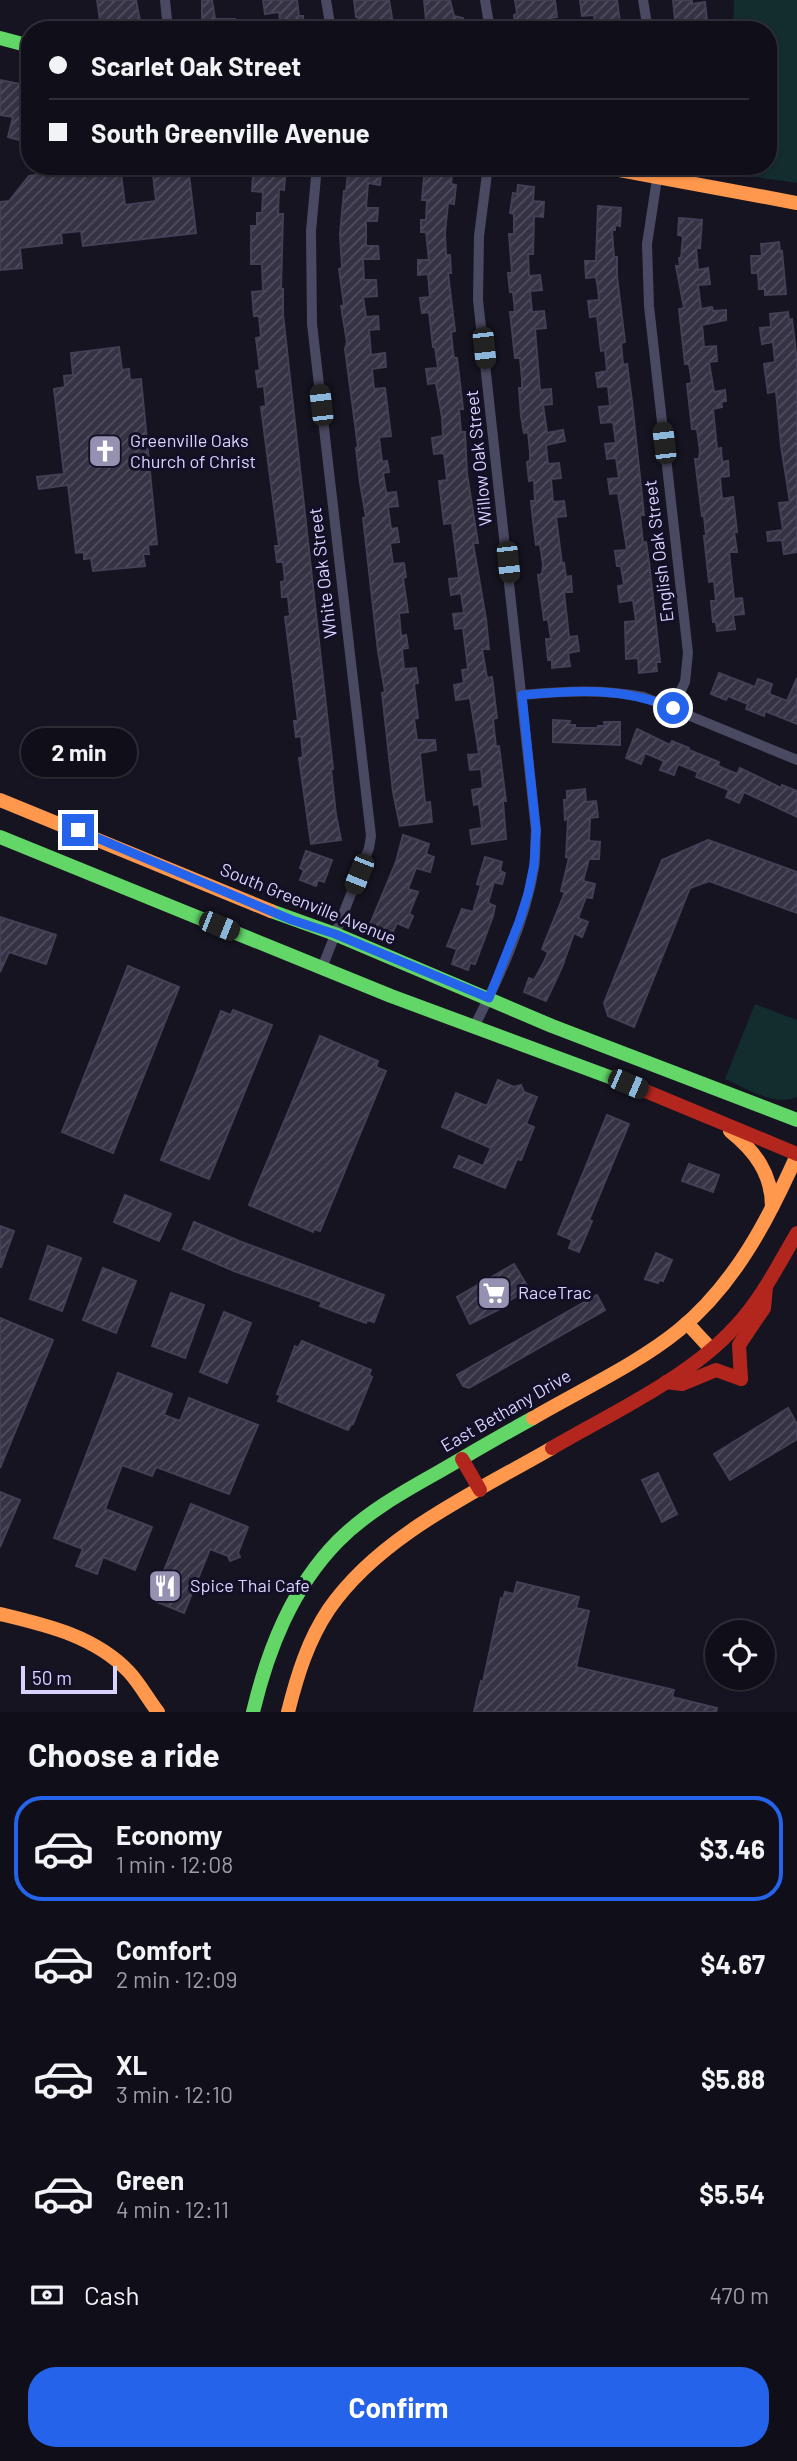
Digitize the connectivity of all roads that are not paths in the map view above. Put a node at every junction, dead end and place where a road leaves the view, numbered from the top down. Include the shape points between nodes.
1 (165, 0) edge
2 (326, 0) edge
3 (485, 0) edge
4 (643, 0) edge
5 (167, 21) edge
6 (330, 21) edge
7 (488, 21) edge
8 (646, 21) edge
9 (0, 38) edge
10 (21, 44) edge
11 (316, 175) edge
12 (487, 175) edge
13 (659, 175) edge
14 (672, 175) edge
15 (797, 204) edge
16 (522, 695) junction
17 (673, 708) junction
18 (797, 760) edge
19 (0, 800) edge
20 (0, 838) edge
21 (335, 934) junction
22 (322, 968) junction
23 (489, 998) junction
24 (474, 1027) junction
25 (714, 1120) junction
26 (797, 1120) edge
27 (797, 1155) edge
28 (772, 1209) junction
29 (797, 1234) edge
30 (766, 1283) junction
31 (687, 1323) junction
32 (711, 1349) junction
33 (666, 1382) junction
34 (462, 1459) junction
35 (480, 1490) junction
36 (0, 1614) edge
37 (158, 1712) edge
38 (253, 1712) edge
39 (288, 1712) edge

1 - 5 street
2 - 6 street
3 - 7 street
4 - 8 street
9 - 10 main road
11 - 21 street, White Oak Street via 312,324 371,836
12 - 16 street, Willow Oak Street via 478,299
13 - 17 street, English Oak Street via 648,244 649,306 688,653 685,682
14 - 15 main road
16 - 17 street via 610,692 644,697
16 - 23 street, Willow Oak Street via 536,830 534,865 519,922
17 - 18 street
19 - 21 main road, South Greenville Avenue
20 - 22 main road
21 - 22 street, White Oak Street
21 - 23 main road, South Greenville Avenue
22 - 24 main road
23 - 24 street, Willow Oak Street
23 - 26 main road, South Greenville Avenue
24 - 25 main road
25 - 27 main road
25 - 28 main road via 740,1138 764,1170 772,1186
27 - 28 main road, East Bethany Drive
28 - 31 main road, East Bethany Drive via 729,1279
29 - 30 main road
30 - 32 main road via 727,1337
30 - 33 main road via 764,1308 739,1345 741,1378 716,1370 682,1384
31 - 32 main road
31 - 34 main road, East Bethany Drive via 645,1353
32 - 33 main road
33 - 35 main road
34 - 35 main road
34 - 38 main road, East Bethany Drive via 363,1520 308,1577 265,1661
35 - 39 main road via 405,1533 344,1589 306,1651
36 - 37 main road via 57,1628 100,1648 125,1668

